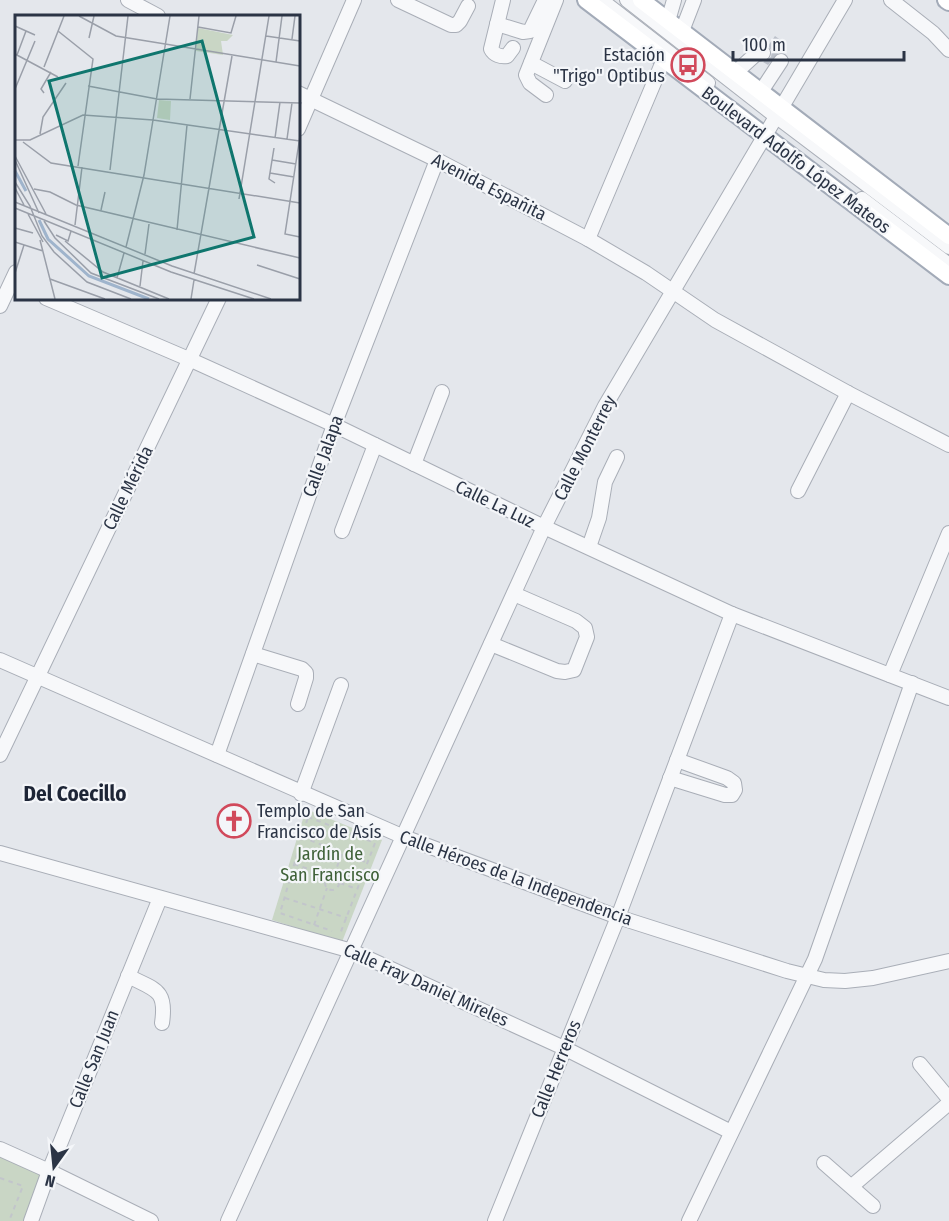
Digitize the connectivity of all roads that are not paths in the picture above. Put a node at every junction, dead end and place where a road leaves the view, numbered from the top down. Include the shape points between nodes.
1 (128, 0) edge
2 (398, 0) edge
3 (503, 0) edge
4 (546, 0) edge
5 (556, 0) edge
6 (586, 0) edge
7 (601, 0) edge
8 (627, 0) edge
9 (641, 0) edge
10 (674, 0) edge
11 (694, 0) edge
12 (845, 0) edge
13 (891, 0) edge
14 (352, 1) edge
15 (468, 6) dead end
16 (156, 15) edge
17 (668, 21) junction
18 (497, 24) junction
19 (682, 31) junction
20 (513, 48) dead end
21 (949, 50) edge
22 (773, 58) junction
23 (664, 59) junction
24 (531, 63) junction
25 (735, 73) junction
26 (804, 73) junction
27 (565, 81) dead end
28 (760, 93) junction
29 (300, 94) edge
30 (546, 95) dead end
31 (312, 100) junction
32 (779, 113) junction
33 (300, 125) edge
34 (766, 133) junction
35 (437, 160) junction
36 (949, 236) edge
37 (588, 239) junction
38 (949, 247) edge
39 (949, 265) edge
40 (949, 276) edge
41 (11, 280) edge
42 (673, 293) junction
43 (51, 300) edge
44 (218, 300) edge
45 (0, 306) edge
46 (190, 360) junction
47 (442, 392) dead end
48 (848, 393) junction
49 (334, 425) junction
50 (375, 445) junction
51 (949, 445) edge
52 (617, 457) dead end
53 (414, 464) junction
54 (798, 491) dead end
55 (544, 527) junction
56 (342, 531) dead end
57 (949, 533) edge
58 (589, 547) junction
59 (514, 594) junction
60 (732, 614) junction
61 (491, 644) junction
62 (253, 654) junction
63 (0, 660) edge
64 (890, 675) junction
65 (36, 676) junction
66 (912, 683) junction
67 (341, 686) dead end
68 (949, 698) edge
69 (298, 704) dead end
70 (0, 754) edge
71 (217, 755) junction
72 (677, 760) junction
73 (670, 778) junction
74 (301, 794) junction
75 (404, 837) junction
76 (0, 853) edge
77 (160, 898) junction
78 (618, 917) junction
79 (352, 951) junction
80 (949, 961) edge
81 (128, 976) junction
82 (807, 977) junction
83 (162, 1023) dead end
84 (564, 1048) junction
85 (920, 1064) dead end
86 (949, 1101) edge
87 (731, 1132) junction
88 (0, 1149) edge
89 (824, 1163) dead end
90 (50, 1171) junction
91 (852, 1186) junction
92 (873, 1206) dead end
93 (31, 1221) edge
94 (151, 1221) edge
95 (228, 1221) edge
96 (495, 1221) edge
97 (689, 1221) edge

1 - 16 street
2 - 15 street via 450,25 460,21
3 - 18 street
4 - 18 street via 530,31
5 - 24 street
6 - 23 main road, Boulevard Adolfo López Mateos
7 - 34 street
8 - 32 street
9 - 17 main road, Boulevard Adolfo López Mateos
10 - 17 street
11 - 19 street
12 - 26 street, Calle Monterrey
13 - 21 street
14 - 31 street
17 - 19 main road, Boulevard Adolfo López Mateos
18 - 20 street via 493,52 507,56
19 - 25 main road, Boulevard Adolfo López Mateos
22 - 25 street via 756,54
22 - 26 street
22 - 28 street
23 - 34 main road, Boulevard Adolfo López Mateos
23 - 37 street
24 - 27 street
24 - 30 street via 527,79
25 - 28 main road, Boulevard Adolfo López Mateos
26 - 32 street, Calle Monterrey
28 - 32 main road, Boulevard Adolfo López Mateos
29 - 31 street, Avenida Españita
31 - 33 street
31 - 35 street, Avenida Españita
32 - 34 street, Calle Monterrey
32 - 36 main road, Boulevard Adolfo López Mateos
32 - 38 street
34 - 39 street
34 - 40 main road, Boulevard Adolfo López Mateos
34 - 42 street, Calle Monterrey
35 - 37 street, Avenida Españita
35 - 49 street, Calle Jalapa
37 - 42 street, Avenida Españita
41 - 45 street
42 - 48 street, Avenida Españita
42 - 55 street, Calle Monterrey via 605,406
43 - 46 street, Calle La Luz
44 - 46 street, Calle Mérida
46 - 49 street, Calle La Luz
46 - 65 street, Calle Mérida
47 - 53 street
48 - 51 street, Avenida Españita
48 - 54 street
49 - 50 street, Calle La Luz
49 - 62 street, Calle Jalapa
50 - 53 street, Calle La Luz
50 - 56 street
52 - 58 street via 605,482
53 - 55 street, Calle La Luz
55 - 58 street, Calle La Luz
55 - 59 street, Calle Monterrey
57 - 64 street
58 - 60 street, Calle La Luz
59 - 61 street, Calle Monterrey
59 - 61 street via 585,628 586,637 574,670 557,671
60 - 64 street, Calle La Luz
60 - 72 street, Calle Herreros
61 - 75 street, Calle Monterrey
62 - 69 street via 306,673
62 - 71 street, Calle Jalapa
63 - 65 street, Calle Héroes de la Independencia
64 - 66 street, Calle La Luz
65 - 70 street, Calle Mérida
65 - 71 street, Calle Héroes de la Independencia
66 - 68 street, Calle La Luz
66 - 82 street
67 - 74 street
71 - 74 street, Calle Héroes de la Independencia
72 - 73 street, Calle Herreros
72 - 73 street via 727,778 734,783 735,790 732,795 725,795
73 - 78 street, Calle Herreros
74 - 75 street, Calle Héroes de la Independencia
75 - 78 street, Calle Héroes de la Independencia
75 - 79 street, Calle Monterrey
76 - 77 street, Calle Fray Daniel Mireles
77 - 79 street, Calle Fray Daniel Mireles
77 - 81 street, Calle San Juan
78 - 82 street, Calle Héroes de la Independencia
78 - 84 street, Calle Herreros
79 - 84 street, Calle Fray Daniel Mireles
79 - 95 street, Calle Monterrey
80 - 82 street, Calle Héroes de la Independencia via 873,978 844,981
81 - 83 street via 157,991 163,999
81 - 90 street, Calle San Juan
82 - 87 street
84 - 87 street, Calle Fray Daniel Mireles
84 - 96 street, Calle Herreros
85 - 86 street
86 - 91 street
87 - 97 street
88 - 90 street
89 - 91 street
90 - 93 street, Calle San Juan
90 - 94 street
91 - 92 street

